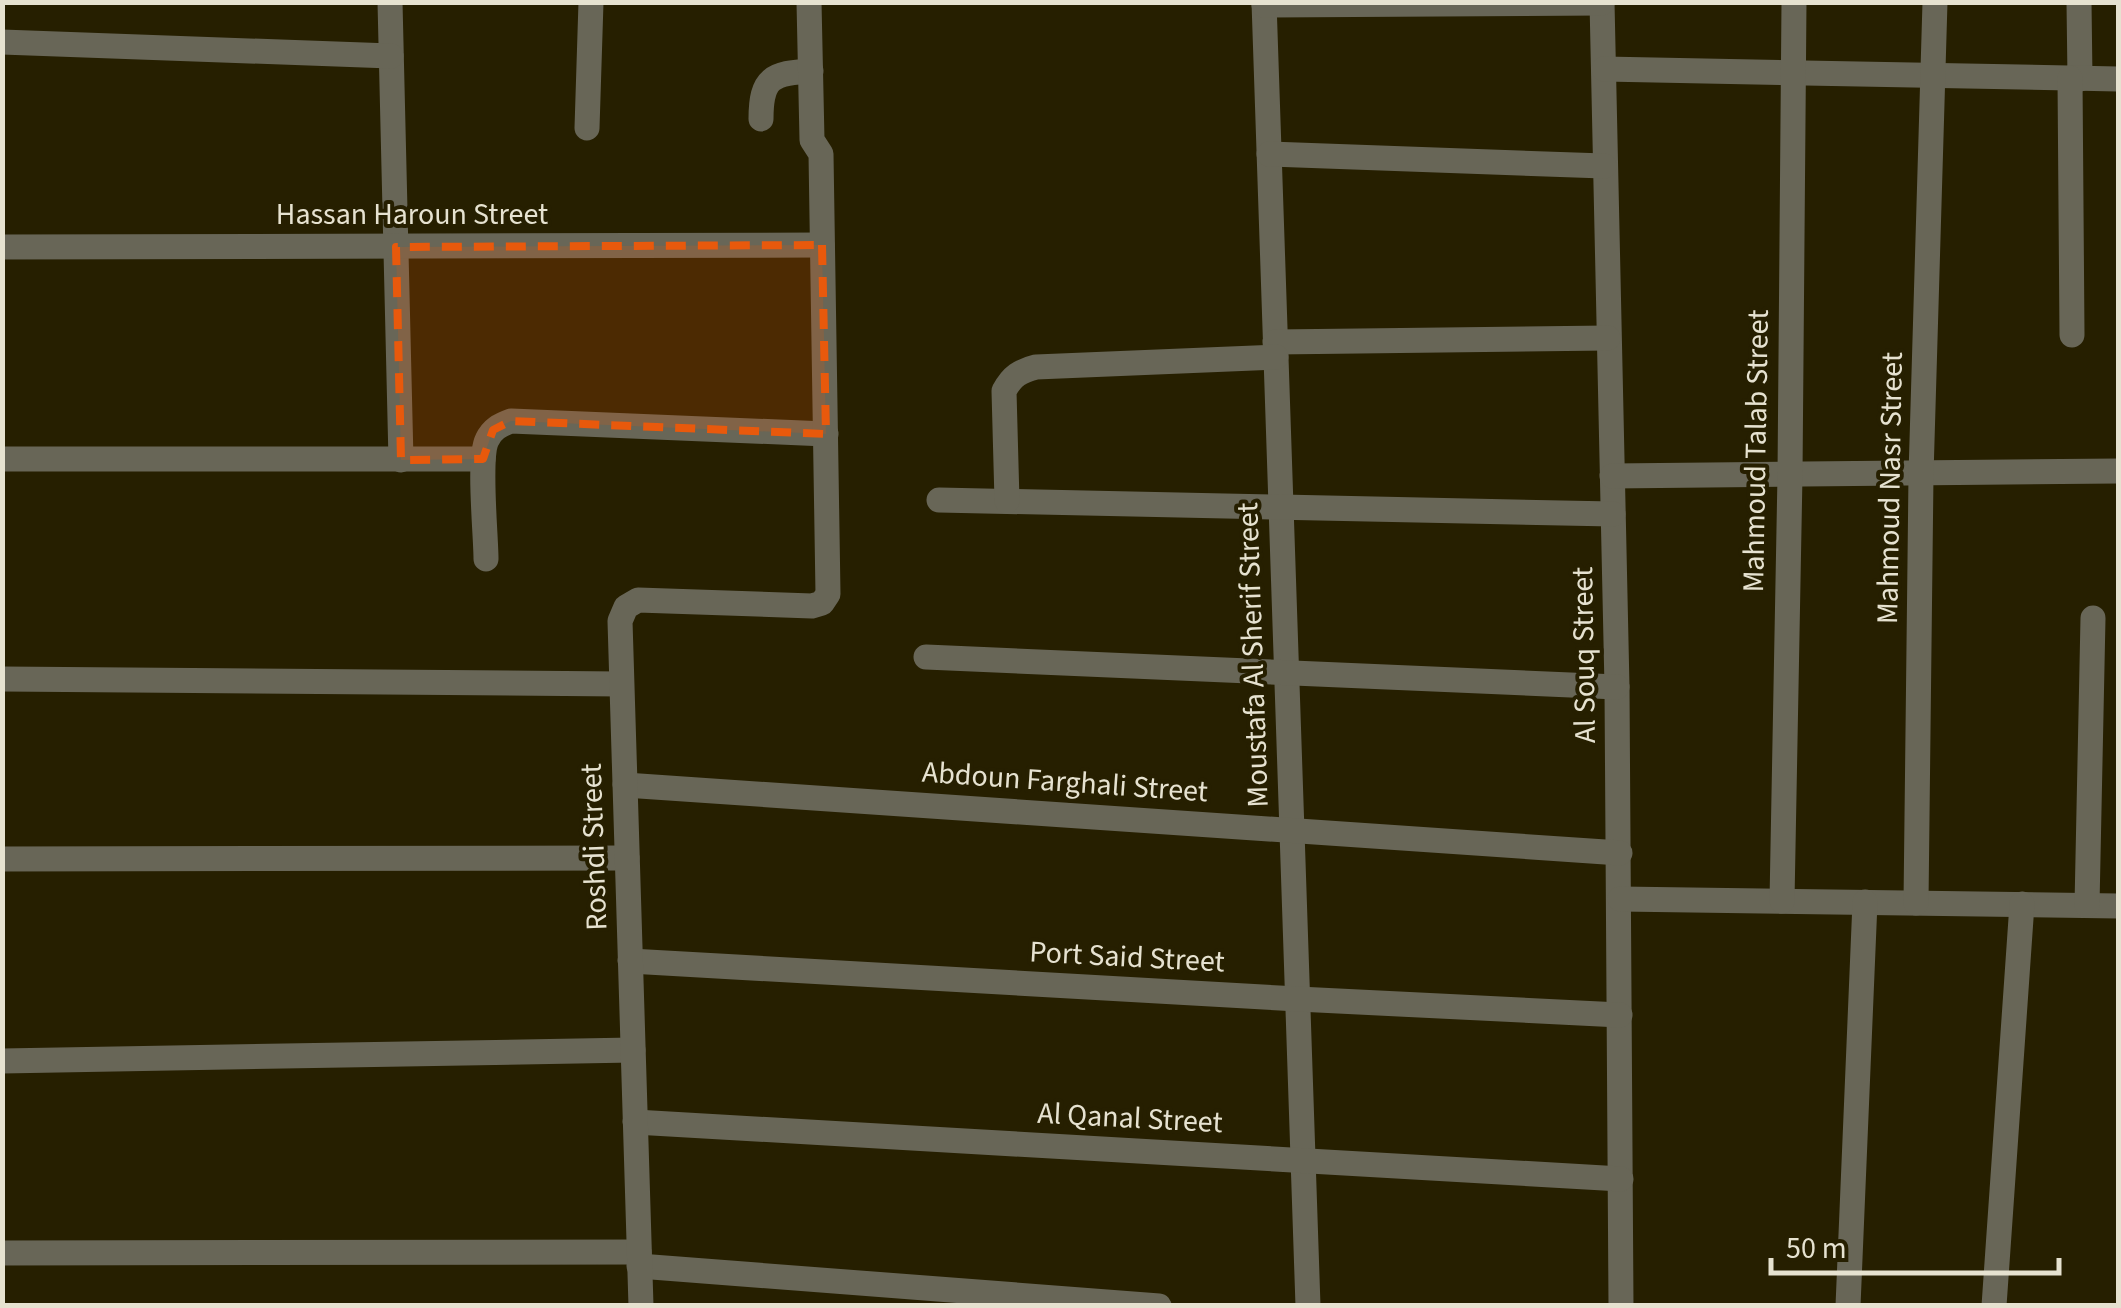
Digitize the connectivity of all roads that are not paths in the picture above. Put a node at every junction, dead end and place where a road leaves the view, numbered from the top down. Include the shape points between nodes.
1 (390, 2) edge
2 (591, 2) edge
3 (809, 2) edge
4 (1794, 2) edge
5 (1935, 2) edge
6 (2080, 2) edge
7 (1602, 3) edge
8 (1264, 4) edge
9 (2, 42) edge
10 (391, 56) junction
11 (1604, 69) junction
12 (811, 72) junction
13 (1792, 73) junction
14 (1934, 76) junction
15 (2075, 79) junction
16 (2118, 80) edge
17 (761, 119) dead end
18 (587, 128) dead end
19 (1269, 154) junction
20 (1604, 166) junction
21 (822, 245) junction
22 (2, 247) edge
23 (396, 248) junction
24 (2072, 335) dead end
25 (1608, 338) junction
26 (1275, 350) junction
27 (826, 434) junction
28 (484, 458) junction
29 (2, 459) edge
30 (401, 460) junction
31 (2118, 471) edge
32 (1790, 475) junction
33 (1921, 475) junction
34 (1612, 476) junction
35 (938, 500) dead end
36 (1006, 501) junction
37 (1281, 507) junction
38 (1613, 514) junction
39 (486, 559) dead end
40 (2093, 618) dead end
41 (926, 657) dead end
42 (1286, 672) junction
43 (2, 679) edge
44 (622, 684) junction
45 (1618, 687) junction
46 (625, 785) junction
47 (1292, 830) junction
48 (1620, 853) junction
49 (627, 858) junction
50 (2, 859) edge
51 (1620, 899) junction
52 (1782, 901) junction
53 (1866, 902) junction
54 (1916, 903) junction
55 (2022, 904) junction
56 (2087, 905) junction
57 (2118, 906) edge
58 (630, 961) junction
59 (1298, 999) junction
60 (1620, 1015) junction
61 (633, 1050) junction
62 (2, 1061) edge
63 (635, 1122) junction
64 (1304, 1161) junction
65 (1621, 1178) junction
66 (2, 1254) edge
67 (639, 1259) junction
68 (640, 1306) edge
69 (1159, 1306) edge
70 (1308, 1306) edge
71 (1622, 1306) edge
72 (1848, 1306) edge
73 (1994, 1306) edge

1 - 10 street
2 - 18 street
3 - 12 street
4 - 13 street, Mahmoud Talab Street
5 - 14 street, Mahmoud Nasr Street
6 - 15 street
7 - 8 street
7 - 11 street, Al Souq Street
8 - 19 street, Moustafa Al Sherif Street
9 - 10 street
10 - 23 street
11 - 13 street
11 - 20 street, Al Souq Street
12 - 17 street via 774,76 764,86
12 - 21 street
13 - 14 street
13 - 32 street, Mahmoud Talab Street
14 - 15 street
14 - 33 street, Mahmoud Nasr Street
15 - 16 street
15 - 24 street
19 - 20 street
19 - 26 street, Moustafa Al Sherif Street
20 - 25 street, Al Souq Street
21 - 23 street, Hassan Haroun Street
21 - 27 street
22 - 23 street, Hassan Haroun Street
23 - 30 street
25 - 26 street
25 - 34 street, Al Souq Street
26 - 36 street via 1022,370 1004,391
26 - 37 street, Moustafa Al Sherif Street
27 - 28 street via 511,421 492,430
27 - 44 street, Roshdi Street via 829,583 822,602 638,600 620,620
28 - 30 street
28 - 39 street
29 - 30 street
31 - 33 street
32 - 33 street
32 - 34 street
32 - 52 street, Mahmoud Talab Street
33 - 54 street, Mahmoud Nasr Street
34 - 38 street, Al Souq Street
35 - 36 street
36 - 37 street
37 - 38 street
37 - 42 street, Moustafa Al Sherif Street
38 - 45 street, Al Souq Street
40 - 56 street
41 - 42 street
42 - 45 street
42 - 47 street, Moustafa Al Sherif Street
43 - 44 street
44 - 46 street, Roshdi Street
45 - 48 street, Al Souq Street
46 - 47 street, Abdoun Farghali Street
46 - 49 street, Roshdi Street
47 - 48 street, Abdoun Farghali Street
47 - 59 street, Moustafa Al Sherif Street
48 - 51 street, Al Souq Street
49 - 50 street
49 - 58 street, Roshdi Street
51 - 52 street
51 - 60 street, Al Souq Street
52 - 53 street
53 - 54 street
53 - 72 street
54 - 55 street
55 - 56 street
55 - 73 street
56 - 57 street
58 - 59 street, Port Said Street
58 - 61 street, Roshdi Street
59 - 60 street, Port Said Street
59 - 64 street, Moustafa Al Sherif Street
60 - 65 street, Al Souq Street
61 - 62 street
61 - 63 street, Roshdi Street
63 - 64 street, Al Qanal Street
63 - 67 street, Roshdi Street
64 - 65 street, Al Qanal Street
64 - 70 street, Moustafa Al Sherif Street
65 - 71 street, Al Souq Street
66 - 67 street
67 - 68 street, Roshdi Street
67 - 69 street

